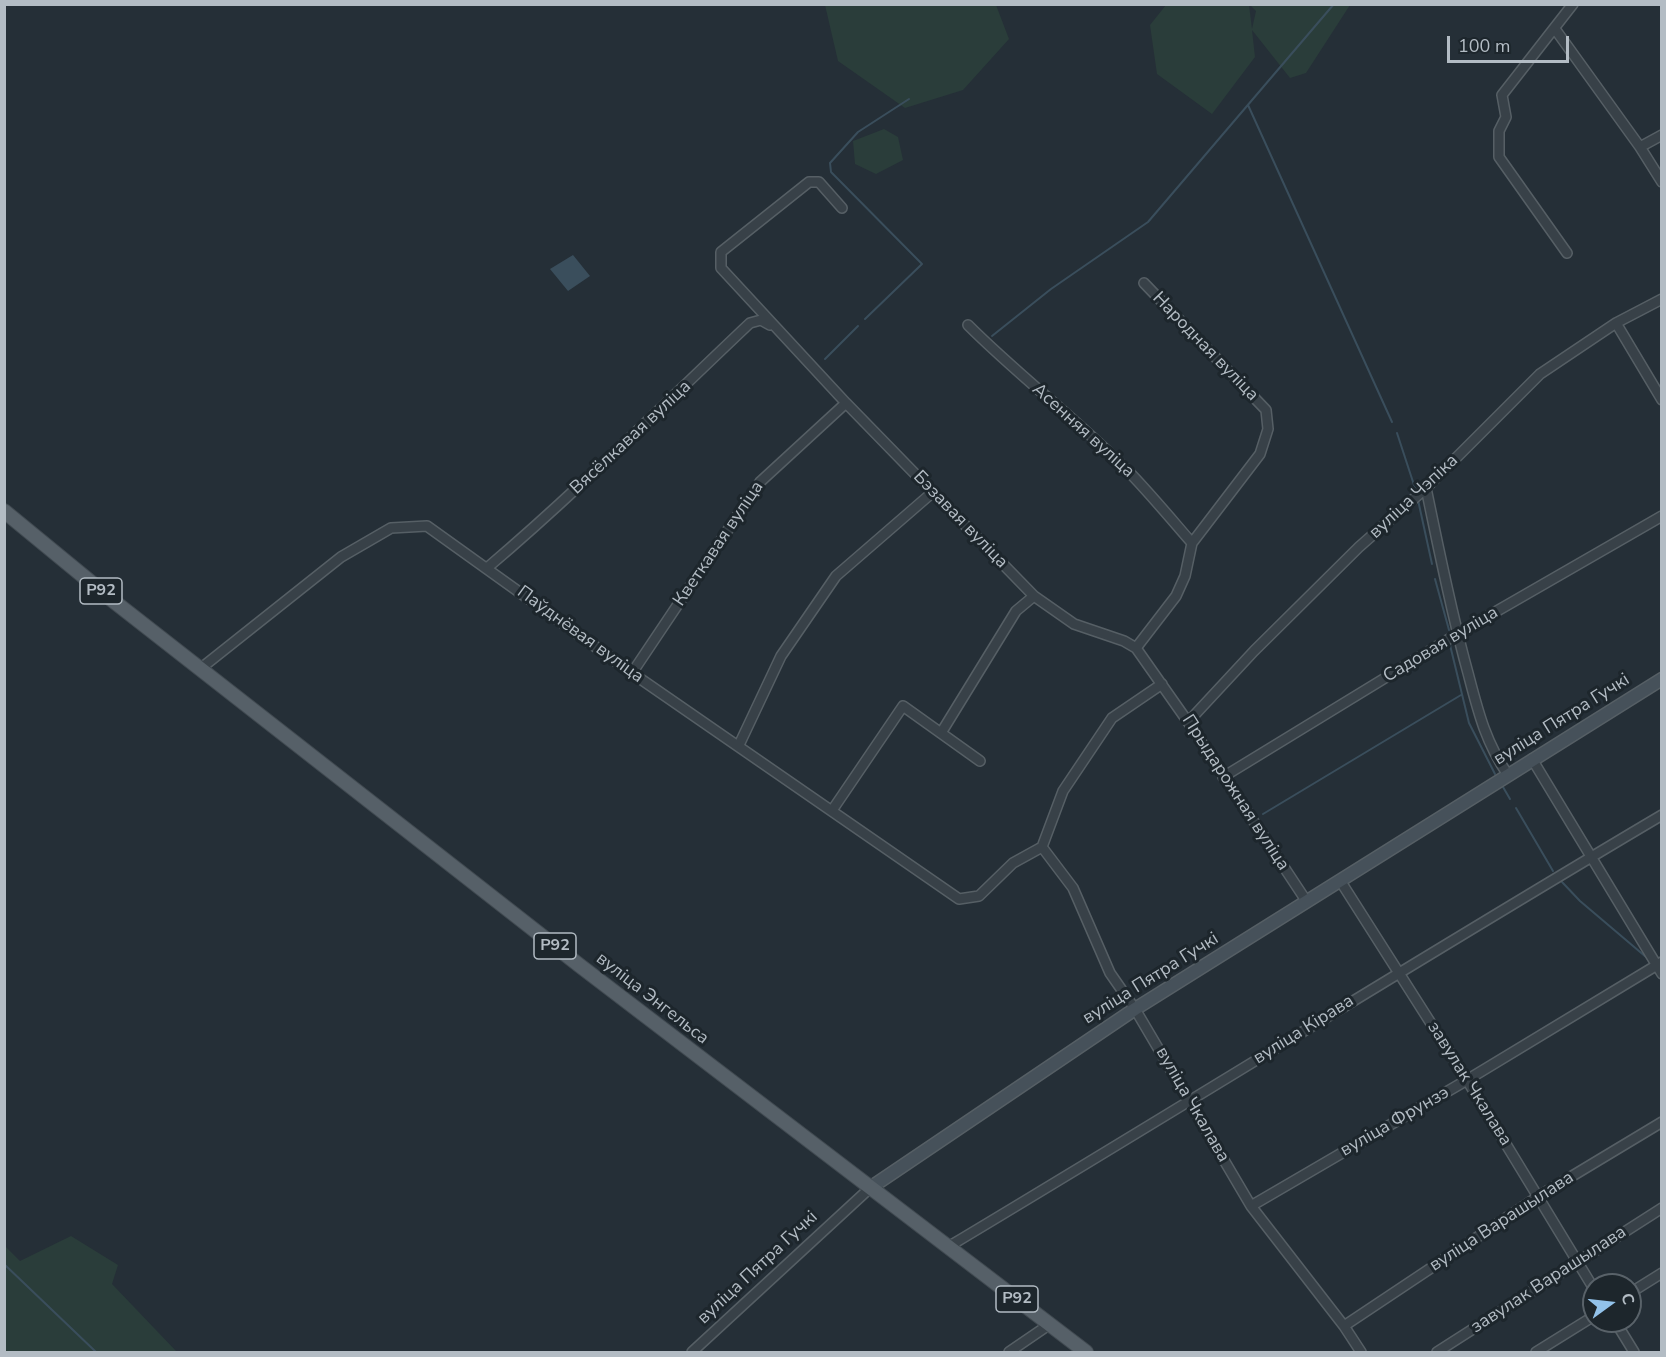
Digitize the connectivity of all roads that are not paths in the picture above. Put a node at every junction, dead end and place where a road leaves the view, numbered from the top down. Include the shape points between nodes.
1 (1573, 4) edge
2 (1555, 29) junction
3 (1662, 135) edge
4 (1640, 147) junction
5 (1662, 182) edge
6 (842, 208) dead end
7 (1567, 253) dead end
8 (1144, 283) dead end
9 (1662, 299) edge
10 (1616, 323) junction
11 (968, 325) dead end
12 (775, 327) junction
13 (1662, 400) edge
14 (846, 403) junction
15 (1426, 488) junction
16 (933, 492) junction
17 (4, 511) edge
18 (1662, 516) edge
19 (1192, 543) junction
20 (487, 568) junction
21 (1034, 596) junction
22 (1457, 634) junction
23 (1136, 648) junction
24 (200, 669) junction
25 (632, 673) junction
26 (1662, 679) edge
27 (1162, 684) junction
28 (1188, 722) junction
29 (941, 733) junction
30 (739, 745) junction
31 (1532, 759) junction
32 (980, 761) dead end
33 (1508, 775) junction
34 (1223, 777) junction
35 (833, 809) junction
36 (1662, 815) edge
37 (1042, 847) junction
38 (1592, 856) junction
39 (1341, 882) junction
40 (1307, 903) junction
41 (1659, 963) edge
42 (1398, 971) junction
43 (1662, 974) edge
44 (1135, 1009) junction
45 (1467, 1080) junction
46 (1191, 1102) junction
47 (1662, 1122) edge
48 (870, 1188) junction
49 (1539, 1196) junction
50 (1251, 1206) junction
51 (1662, 1208) edge
52 (948, 1247) junction
53 (1576, 1262) junction
54 (1583, 1273) edge
55 (1662, 1273) edge
56 (1642, 1286) edge
57 (1050, 1324) junction
58 (1582, 1324) edge
59 (1344, 1326) junction
60 (1622, 1333) edge
61 (692, 1353) edge
62 (1009, 1353) edge
63 (1086, 1353) edge
64 (1361, 1353) edge
65 (1437, 1353) edge
66 (1536, 1353) edge
67 (1634, 1353) edge

1 - 2 street
2 - 4 street
2 - 7 street via 1502,95 1506,117 1499,131 1499,158
3 - 4 street
4 - 5 street
6 - 12 street, Бэзавая вуліца via 819,182 809,182 721,252 721,268
8 - 19 street, Народная вуліца via 1266,410 1268,429 1260,454
9 - 10 street, вуліца Чэпіка
10 - 13 street
10 - 15 street, вуліца Чэпіка via 1540,374
11 - 19 street, Асенняя вуліца via 1131,474
12 - 14 street, Бэзавая вуліца
12 - 20 street, Вясёлкавая вуліца via 761,320 750,323 554,511
14 - 16 street, Бэзавая вуліца
14 - 25 street, Кветкавая вуліца via 760,482
15 - 22 street
15 - 28 street, вуліца Чэпіка via 1359,547
16 - 21 street, Бэзавая вуліца
16 - 30 street via 836,576 781,656
17 - 24 main road, Р92
18 - 22 street, Садовая вуліца
19 - 23 street via 1176,596
20 - 24 street, Паўднёвая вуліца via 427,526 391,528 341,557
20 - 25 street, Паўднёвая вуліца
21 - 23 street, Бэзавая вуліца via 1074,624 1124,640
21 - 29 street via 1016,611
22 - 33 street via 1482,726 1492,752
22 - 34 street, Садовая вуліца
23 - 27 street, Бэзавая вуліца
24 - 48 main road, вуліца Энгельса / Р92
25 - 30 street, Паўднёвая вуліца
26 - 31 street, вуліца Пятра Гучкі
27 - 28 street, Прыдарожная вуліца
27 - 37 street via 1112,718 1063,791
28 - 34 street, Прыдарожная вуліца
29 - 32 street
29 - 35 street via 903,706
30 - 35 street, Паўднёвая вуліца
31 - 33 street, вуліца Пятра Гучкі
31 - 38 street
33 - 39 street, вуліца Пятра Гучкі
34 - 40 street, Прыдарожная вуліца
35 - 37 street, Паўднёвая вуліца via 959,899 979,896 1013,863
36 - 38 street, вуліца Кірава
37 - 44 street, вуліца Чкалава via 1072,888 1110,973
38 - 41 street
38 - 42 street, вуліца Кірава
39 - 40 street, вуліца Пятра Гучкі
39 - 42 street, завулак Чкалава
40 - 44 street, вуліца Пятра Гучкі
41 - 43 street
41 - 45 street, вуліца Фрунзэ
42 - 45 street, завулак Чкалава
42 - 46 street, вуліца Кірава
44 - 46 street, вуліца Чкалава
44 - 48 street, вуліца Пятра Гучкі
45 - 49 street, завулак Чкалава
45 - 50 street, вуліца Фрунзэ
46 - 50 street, вуліца Чкалава
46 - 52 street, вуліца Кірава
47 - 49 street, вуліца Варашылава
48 - 52 main road, вуліца Энгельса / Р92
48 - 61 street, вуліца Пятра Гучкі
49 - 53 street, завулак Чкалава
49 - 59 street, вуліца Варашылава
50 - 59 street, вуліца Чкалава
51 - 53 street, завулак Варашылава
52 - 57 main road, вуліца Энгельса / Р92
53 - 54 street, завулак Чкалава
53 - 65 street, завулак Варашылава
55 - 56 street
57 - 62 street
57 - 63 main road, вуліца Энгельса / Р92
58 - 66 street
59 - 64 street, вуліца Чкалава
60 - 67 street

